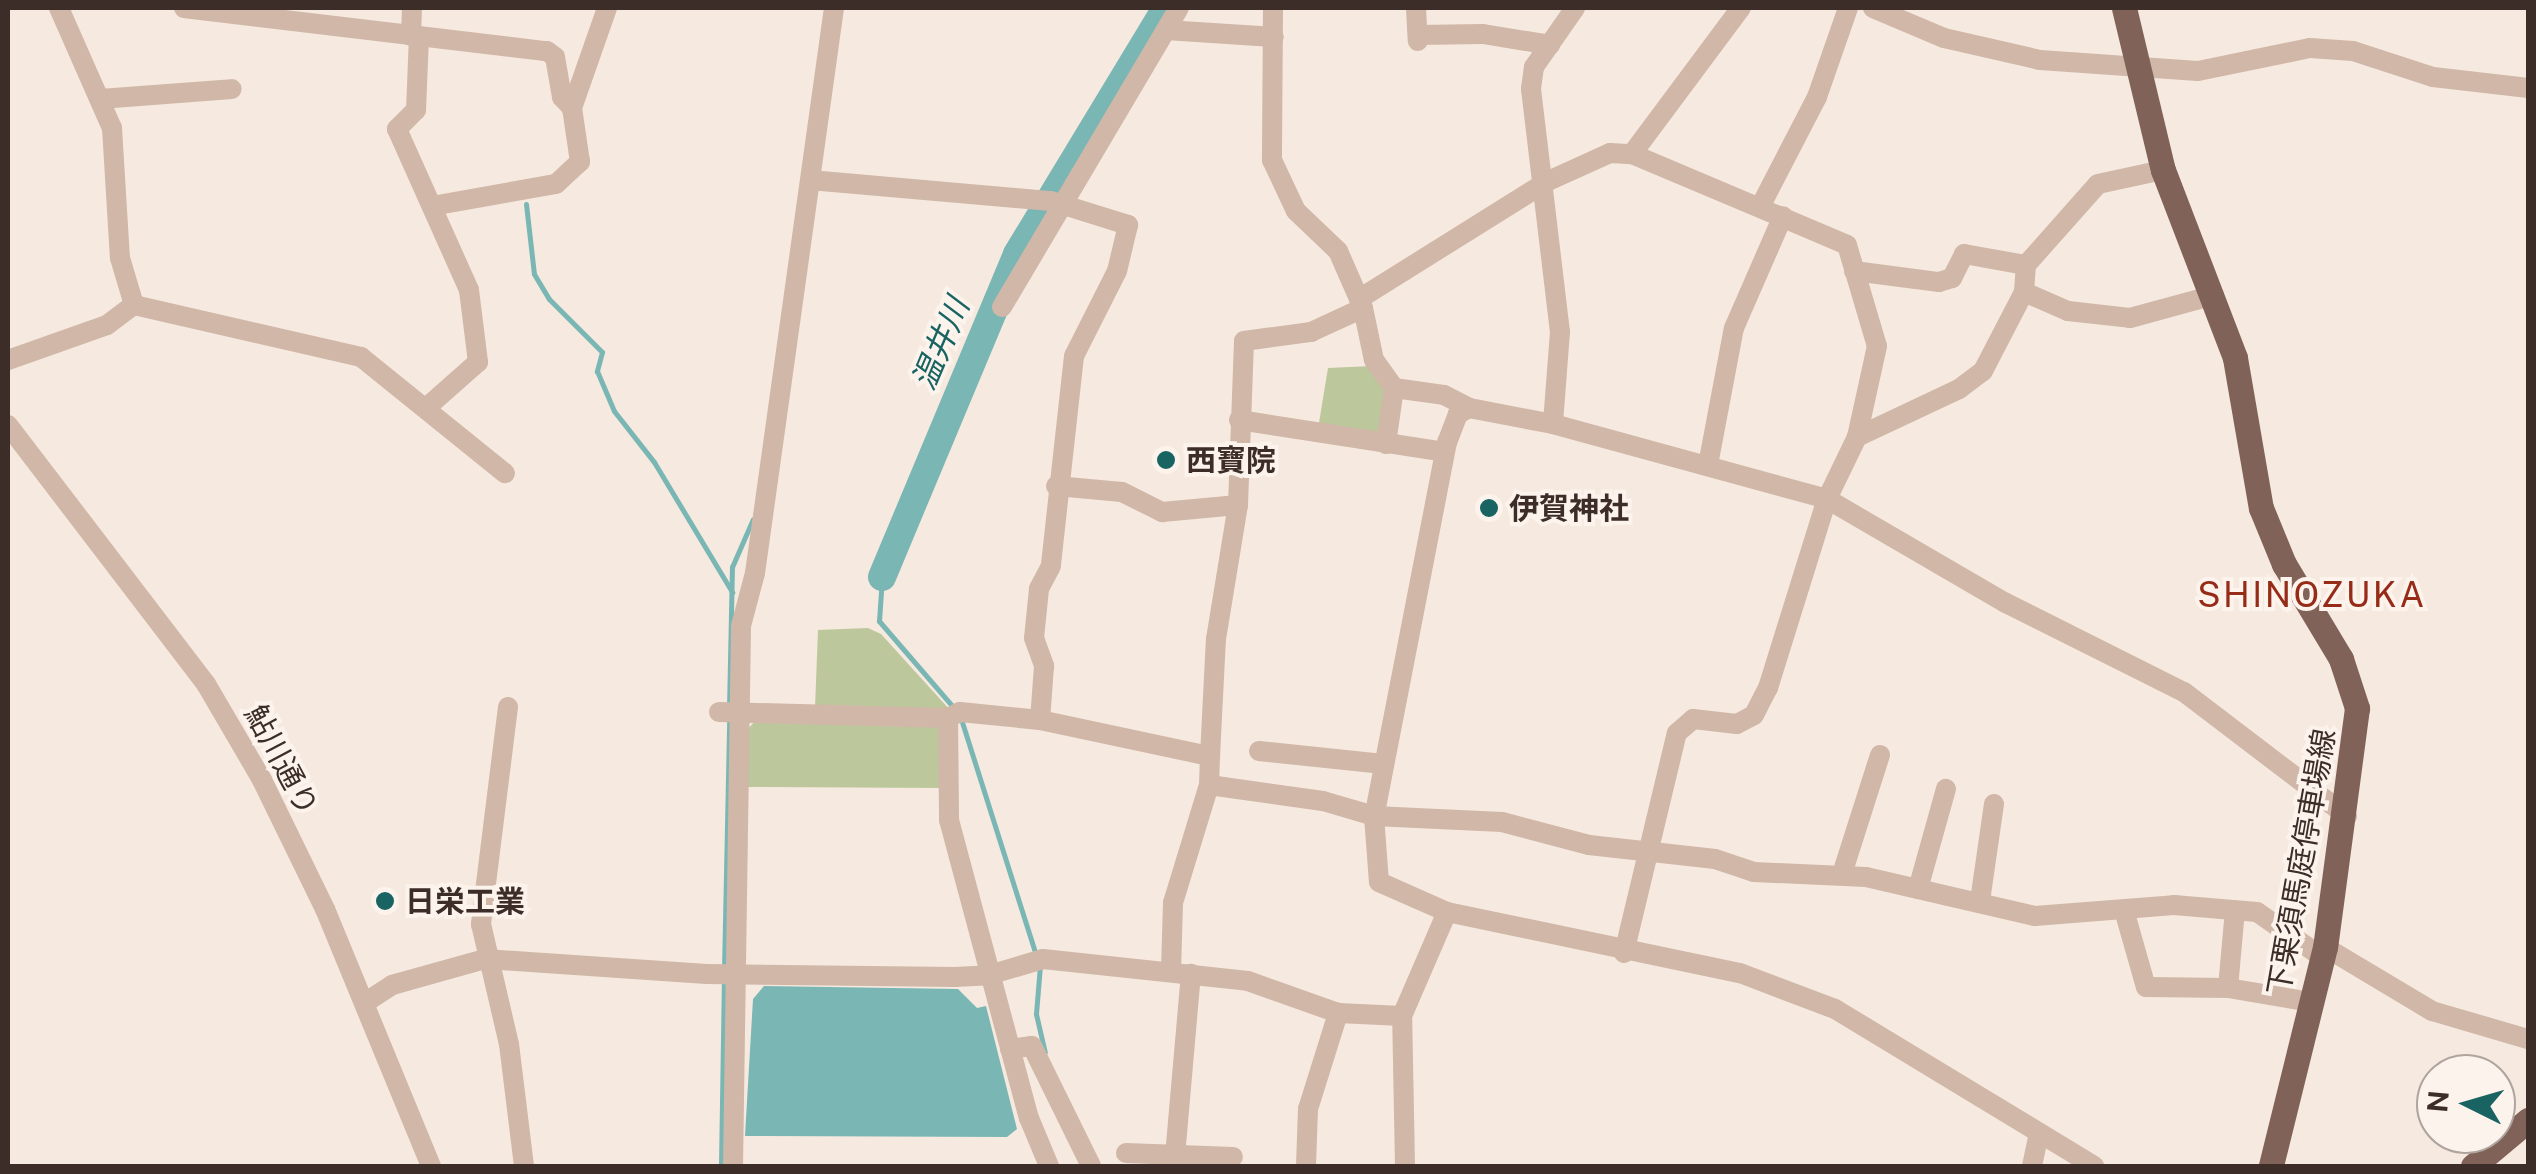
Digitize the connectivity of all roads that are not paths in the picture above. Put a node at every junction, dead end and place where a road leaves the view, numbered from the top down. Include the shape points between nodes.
1 (59, 8) edge
2 (184, 8) edge
3 (412, 8) edge
4 (607, 8) edge
5 (834, 8) edge
6 (1179, 8) edge
7 (1273, 8) edge
8 (1416, 8) edge
9 (1576, 8) edge
10 (1741, 8) edge
11 (1848, 8) edge
12 (1872, 8) edge
13 (2124, 8) edge
14 (1166, 30) junction
15 (415, 36) junction
16 (1274, 38) junction
17 (1550, 45) junction
18 (2140, 64) junction
19 (2528, 88) edge
20 (232, 89) dead end
21 (100, 99) junction
22 (572, 108) junction
23 (1632, 154) junction
24 (2163, 170) junction
25 (810, 180) junction
26 (1546, 182) junction
27 (1061, 203) junction
28 (432, 206) junction
29 (1760, 207) junction
30 (1782, 216) junction
31 (2026, 265) junction
32 (1854, 271) junction
33 (2024, 292) junction
34 (2214, 295) junction
35 (1361, 303) junction
36 (134, 305) junction
37 (1002, 308) dead end
38 (8, 360) edge
39 (1394, 388) junction
40 (426, 408) junction
41 (1469, 408) junction
42 (1239, 420) junction
43 (8, 424) edge
44 (1553, 424) junction
45 (1857, 437) junction
46 (1386, 444) junction
47 (1445, 452) junction
48 (1708, 465) junction
49 (505, 473) dead end
50 (1056, 486) junction
51 (1827, 499) junction
52 (1238, 505) junction
53 (508, 707) dead end
54 (729, 712) junction
55 (948, 718) junction
56 (1040, 720) junction
57 (1259, 752) dead end
58 (1880, 755) dead end
59 (1210, 756) junction
60 (1383, 764) junction
61 (1209, 785) junction
62 (1946, 789) dead end
63 (1994, 804) dead end
64 (1374, 816) junction
65 (2347, 816) junction
66 (1644, 854) junction
67 (1842, 874) junction
68 (1918, 889) junction
69 (1980, 901) junction
70 (2124, 910) junction
71 (2235, 910) junction
72 (1447, 912) junction
73 (2323, 952) junction
74 (1624, 953) junction
75 (485, 958) junction
76 (1181, 972) junction
77 (736, 974) junction
78 (989, 975) junction
79 (2228, 988) junction
80 (366, 1002) junction
81 (2311, 1002) junction
82 (1338, 1013) junction
83 (1402, 1016) junction
84 (2528, 1038) edge
85 (1010, 1049) junction
86 (2528, 1120) edge
87 (2039, 1133) junction
88 (1126, 1152) dead end
89 (1175, 1156) junction
90 (1233, 1157) dead end
91 (1197, 1162) edge
92 (432, 1166) edge
93 (524, 1166) edge
94 (733, 1166) edge
95 (1050, 1166) edge
96 (1092, 1166) edge
97 (1306, 1166) edge
98 (1405, 1166) edge
99 (2032, 1166) edge
100 (2094, 1166) edge
101 (2271, 1166) edge
102 (2474, 1166) edge

1 - 21 street
2 - 15 street
3 - 15 street
4 - 22 street
5 - 25 street
6 - 14 street
7 - 16 street
8 - 17 street via 1418,38 1484,34
9 - 17 street
10 - 23 street
11 - 29 street via 1817,98
12 - 18 street via 1944,38 2040,60
13 - 18 main road, 下栗須馬庭停車場線
14 - 16 street
14 - 27 street
15 - 22 street via 548,51
15 - 28 street via 416,110 398,129
16 - 35 street via 1272,160 1296,211 1338,251
17 - 26 street via 1534,68 1530,89
18 - 19 street via 2230,69 2310,48 2352,51 2432,78
18 - 24 main road, 下栗須馬庭停車場線
20 - 21 street
21 - 36 street via 112,128 120,258
22 - 28 street via 580,162 556,184
23 - 26 street via 1610,152
23 - 29 street
24 - 31 street via 2098,184
24 - 34 main road, 下栗須馬庭停車場線
25 - 27 street
25 - 54 street via 756,573 742,615
26 - 35 street
26 - 44 street via 1560,332
27 - 37 street
27 - 50 street via 1128,226 1117,270 1074,356
28 - 40 street via 468,290 478,362
29 - 30 street
30 - 32 street via 1846,245
30 - 48 street via 1734,328
31 - 32 street via 1964,254 1952,278 1939,282
31 - 33 street
32 - 45 street via 1877,346
33 - 34 street via 2068,311 2130,318
33 - 45 street via 1982,371 1959,389
34 - 65 main road, 下栗須馬庭停車場線 via 2236,358 2262,508 2354,689 2358,730
35 - 39 street via 1365,336
35 - 42 street via 1311,332 1244,342
36 - 38 street via 107,326
36 - 40 street via 340,348 393,378
39 - 41 street via 1444,395
39 - 46 street
40 - 49 street
41 - 44 street
41 - 47 street via 1458,414
42 - 46 street
42 - 52 street
43 - 80 street, 鮎川通り via 206,684 270,796
44 - 48 street
45 - 51 street
46 - 47 street
47 - 60 street
48 - 51 street
50 - 52 street via 1122,492 1162,512
50 - 56 street via 1051,566 1039,589 1034,638 1044,666
51 - 65 street via 2006,602 2184,692
51 - 66 street via 1768,688 1754,715 1736,724 1694,719 1677,733
52 - 59 street via 1216,639
53 - 75 street via 486,852
54 - 55 street
54 - 77 street
55 - 56 street via 960,712
55 - 78 street via 949,820
56 - 59 street
57 - 60 street
58 - 67 street
59 - 61 street
60 - 64 street
61 - 64 street via 1323,801
61 - 76 street via 1174,903
62 - 68 street
63 - 69 street
64 - 66 street via 1502,822
64 - 72 street via 1379,882
65 - 73 main road, 下栗須馬庭停車場線
66 - 67 street via 1715,859 1791,877
66 - 74 street
67 - 68 street
68 - 69 street
69 - 70 street via 2035,916
70 - 71 street
70 - 79 street via 2146,987
71 - 73 street via 2257,912
71 - 79 street
72 - 74 street
72 - 83 street
73 - 81 main road, 下栗須馬庭停車場線
73 - 84 street via 2432,1011
74 - 87 street via 1740,972 1835,1009
75 - 77 street
75 - 80 street via 392,985
75 - 93 street via 510,1044
76 - 78 street via 1043,959
76 - 82 street via 1248,981
76 - 89 street
77 - 78 street
77 - 94 street
78 - 85 street
79 - 81 street
80 - 92 street, 鮎川通り
81 - 101 main road, 下栗須馬庭停車場線
82 - 83 street
82 - 97 street via 1308,1109
83 - 98 street
85 - 95 street
85 - 96 street via 1032,1046
86 - 102 main road
87 - 99 street
87 - 100 street
88 - 89 street
89 - 91 street
90 - 91 street

